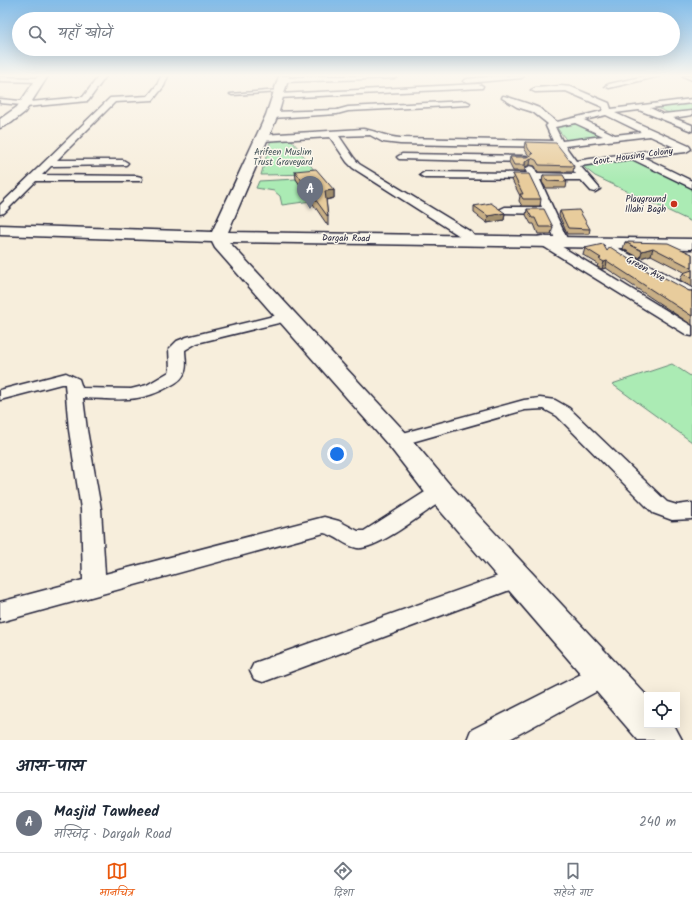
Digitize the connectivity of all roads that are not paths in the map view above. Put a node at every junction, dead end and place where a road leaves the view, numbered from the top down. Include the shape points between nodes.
1 (19, 111) edge
2 (102, 111) edge
3 (272, 111) edge
4 (332, 111) edge
5 (342, 111) edge
6 (537, 111) edge
7 (616, 111) edge
8 (649, 111) edge
9 (606, 112) junction
10 (692, 113) edge
11 (663, 116) junction
12 (576, 120) junction
13 (0, 124) edge
14 (554, 124) junction
15 (692, 128) edge
16 (651, 133) junction
17 (333, 134) junction
18 (262, 138) junction
19 (615, 138) junction
20 (516, 143) junction
21 (559, 144) junction
22 (689, 148) edge
23 (674, 150) junction
24 (634, 156) junction
25 (402, 157) dead end
26 (692, 158) edge
27 (526, 159) junction
28 (49, 163) junction
29 (123, 163) dead end
30 (574, 164) junction
31 (425, 175) dead end
32 (533, 176) junction
33 (583, 177) junction
34 (33, 178) junction
35 (137, 179) dead end
36 (692, 185) edge
37 (595, 189) dead end
38 (505, 210) dead end
39 (0, 211) edge
40 (550, 211) junction
41 (0, 230) edge
42 (219, 237) junction
43 (471, 240) junction
44 (542, 240) junction
45 (562, 241) junction
46 (599, 242) junction
47 (665, 243) junction
48 (692, 244) edge
49 (692, 257) edge
50 (692, 294) edge
51 (286, 317) junction
52 (692, 332) edge
53 (74, 393) junction
54 (0, 395) edge
55 (398, 440) junction
56 (440, 492) junction
57 (692, 511) edge
58 (518, 578) junction
59 (95, 587) junction
60 (0, 612) edge
61 (263, 671) dead end
62 (603, 675) junction
63 (644, 719) edge
64 (652, 728) edge
65 (481, 740) edge
66 (663, 740) edge

1 - 13 street
2 - 28 street
3 - 18 street
4 - 5 street
6 - 14 street
7 - 9 street
8 - 11 street
9 - 12 street
9 - 16 street
10 - 11 street
11 - 15 street
12 - 14 street
12 - 19 street
14 - 21 street via 550,128
16 - 19 street
16 - 22 street
17 - 18 street
17 - 20 street via 363,132 396,141
17 - 43 street via 356,166 467,235
18 - 42 street
19 - 21 street
20 - 21 street
20 - 27 street
21 - 30 street
22 - 23 street, Govt. Housing Colony
23 - 24 street, Govt. Housing Colony
23 - 26 street
24 - 30 street, Govt. Housing Colony
24 - 36 street
25 - 27 street
27 - 32 street
28 - 29 street
28 - 34 street
30 - 33 street
31 - 32 street
32 - 33 street
32 - 40 street
33 - 37 street
34 - 35 street
34 - 39 street
38 - 40 street
40 - 45 street
41 - 42 street, Dargah Road
42 - 43 street, Dargah Road
42 - 51 street via 221,244
43 - 44 street, Dargah Road
44 - 45 street, Dargah Road
44 - 52 street
45 - 46 street, Dargah Road
46 - 47 street, Dargah Road
46 - 50 street, Green Ave
47 - 48 street, Dargah Road
47 - 49 street
51 - 53 street via 182,344 177,349 176,374 171,380 143,393
51 - 55 street
53 - 54 street via 73,382 66,378
53 - 59 street via 90,509
55 - 56 street
55 - 57 street via 543,402 563,412 664,511 676,514
56 - 58 street
56 - 59 street via 363,541 353,539 332,526 324,525
58 - 61 street
58 - 62 street
59 - 60 street
62 - 63 street
62 - 65 street
64 - 66 street

